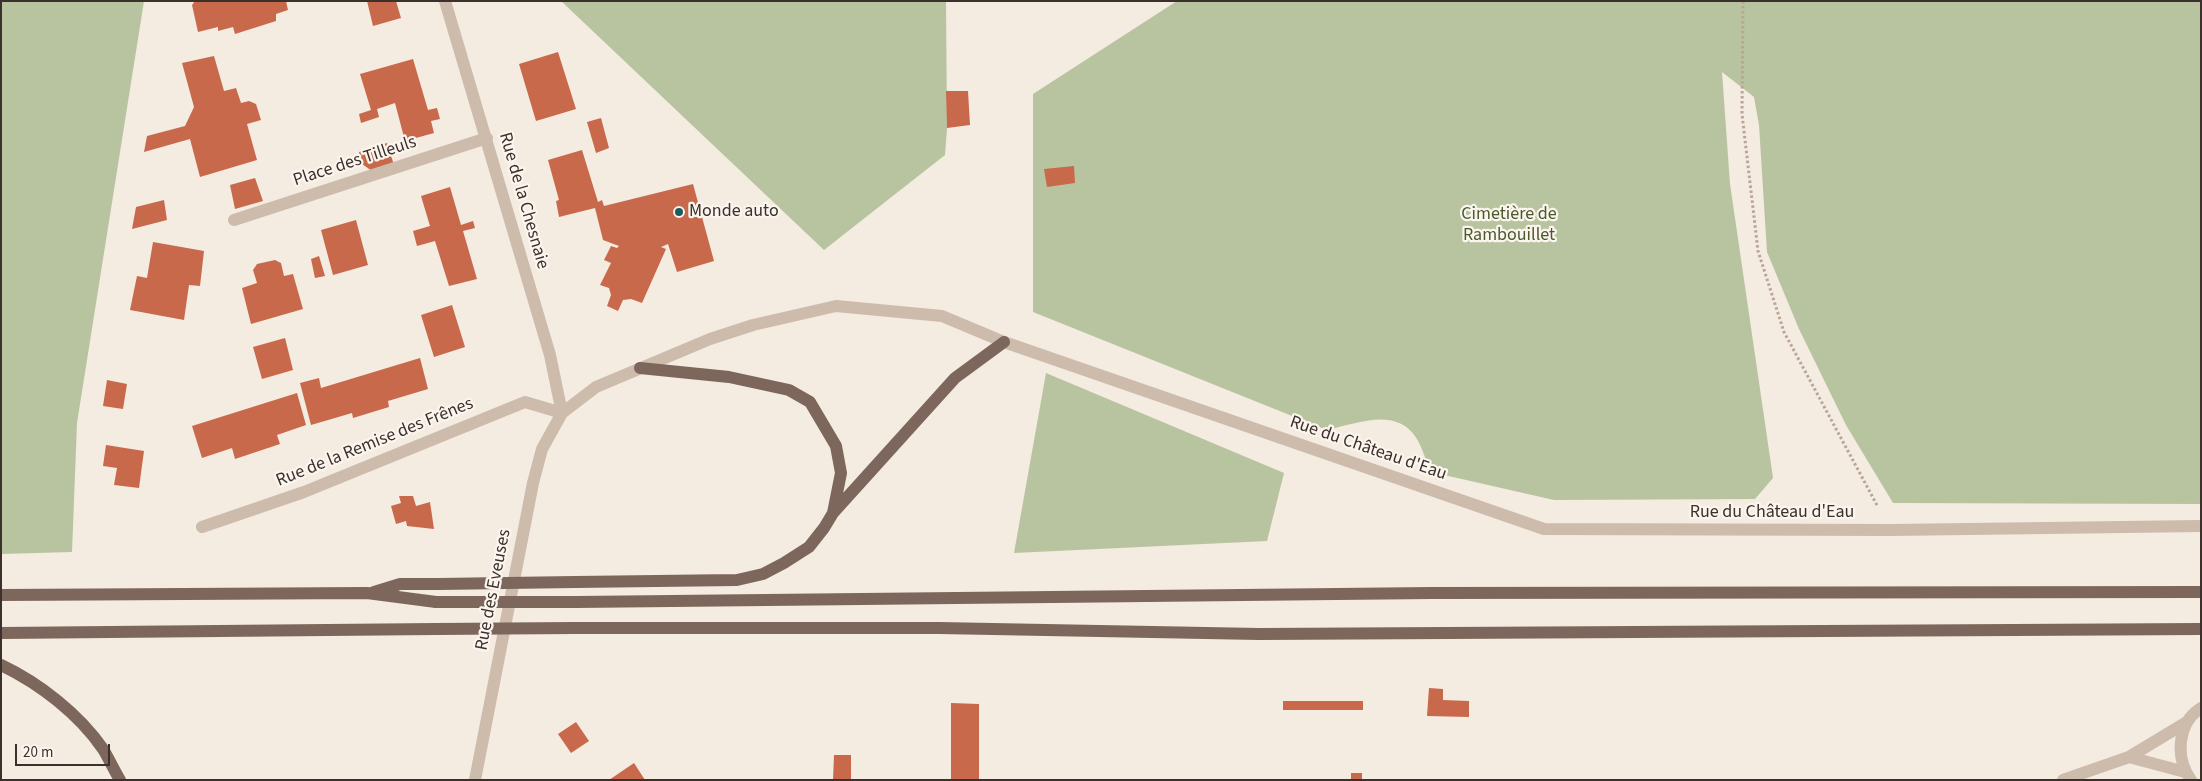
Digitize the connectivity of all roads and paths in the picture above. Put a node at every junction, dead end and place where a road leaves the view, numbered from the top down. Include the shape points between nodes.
1 (444, 1) edge
2 (1743, 1) edge
3 (487, 138) junction
4 (234, 220) dead end
5 (1004, 342) junction
6 (640, 368) junction
7 (562, 413) junction
8 (833, 514) junction
9 (2201, 526) edge
10 (202, 527) dead end
11 (1891, 530) junction
12 (2201, 592) edge
13 (367, 593) junction
14 (1, 595) edge
15 (2201, 629) edge
16 (1, 633) edge
17 (1, 665) edge
18 (2201, 708) edge
19 (2187, 722) junction
20 (2129, 757) junction
21 (2188, 776) edge
22 (120, 780) edge
23 (475, 780) edge
24 (2063, 780) edge

1 - 3 street, Rue de la Chesnaie
2 - 11 path via 1742,114 1758,251 1784,332
3 - 4 street, Place des Tilleuls
3 - 7 street, Rue de la Chesnaie via 550,355
5 - 6 street, Rue du Château d'Eau via 942,316 836,306 754,325
5 - 8 main road via 955,378
5 - 11 street, Rue du Château d'Eau via 1544,529
6 - 7 street, Rue du Château d'Eau via 596,387
6 - 8 main road via 729,377 789,390 810,402 836,446 841,473
7 - 10 street, Rue de la Remise des Frênes via 525,402 304,492
7 - 23 street, Rue des Eveuses via 542,449 533,482
8 - 13 main road, bridge via 810,547 763,574 737,580 400,584
9 - 11 street, Rue du Château d'Eau
12 - 13 main road, bridge via 1412,594 576,602 436,602
13 - 14 main road
15 - 16 main road, bridge via 1259,634 939,628 574,628
17 - 22 main road via 47,694 85,726
18 - 19 street
19 - 20 street
19 - 21 street via 2180,740 2180,755
20 - 21 street
20 - 24 street

